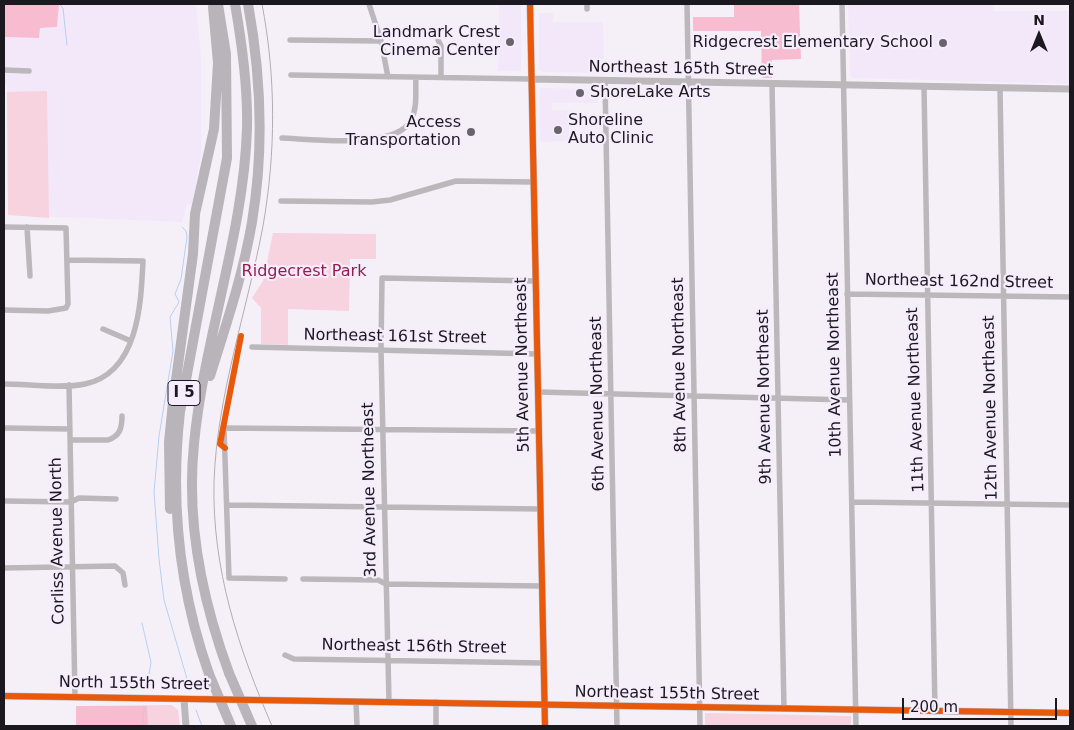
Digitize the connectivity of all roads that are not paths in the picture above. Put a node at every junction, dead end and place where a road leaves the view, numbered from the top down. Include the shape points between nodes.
1 (213, 4) edge
2 (218, 4) edge
3 (235, 4) edge
4 (248, 4) edge
5 (369, 4) edge
6 (530, 4) edge
7 (687, 4) edge
8 (842, 4) edge
9 (290, 40) dead end
10 (438, 40) dead end
11 (381, 41) junction
12 (4, 70) edge
13 (29, 71) dead end
14 (290, 75) dead end
15 (388, 77) junction
16 (441, 77) junction
17 (416, 78) junction
18 (531, 80) junction
19 (605, 81) junction
20 (689, 82) junction
21 (772, 84) junction
22 (844, 85) junction
23 (924, 87) junction
24 (1000, 88) junction
25 (1070, 89) edge
26 (282, 138) dead end
27 (532, 182) junction
28 (281, 201) dead end
29 (4, 227) edge
30 (28, 227) junction
31 (67, 260) junction
32 (30, 276) dead end
33 (535, 281) junction
34 (847, 294) junction
35 (926, 294) junction
36 (1003, 296) junction
37 (1070, 297) edge
38 (4, 310) edge
39 (103, 329) dead end
40 (131, 341) junction
41 (252, 348) dead end
42 (381, 350) junction
43 (537, 354) junction
44 (4, 384) edge
45 (69, 385) junction
46 (538, 392) junction
47 (612, 395) junction
48 (694, 396) junction
49 (780, 398) junction
50 (849, 400) junction
51 (122, 416) dead end
52 (197, 420) junction
53 (4, 428) edge
54 (70, 428) junction
55 (383, 430) junction
56 (538, 431) junction
57 (70, 440) junction
58 (116, 499) dead end
59 (4, 501) edge
60 (71, 502) junction
61 (852, 502) junction
62 (933, 503) junction
63 (1006, 504) junction
64 (1070, 505) edge
65 (227, 506) junction
66 (385, 507) junction
67 (540, 509) junction
68 (179, 551) junction
69 (4, 568) edge
70 (73, 568) junction
71 (284, 579) dead end
72 (303, 579) dead end
73 (386, 584) junction
74 (125, 585) dead end
75 (541, 586) junction
76 (285, 655) dead end
77 (388, 660) junction
78 (543, 663) junction
79 (4, 696) edge
80 (75, 697) junction
81 (184, 699) junction
82 (263, 701) joint
83 (356, 702) junction
84 (389, 702) junction
85 (436, 702) junction
86 (544, 706) junction
87 (617, 706) junction
88 (699, 708) junction
89 (784, 710) junction
90 (856, 710) junction
91 (935, 712) junction
92 (1011, 712) junction
93 (1070, 713) edge
94 (186, 726) edge
95 (231, 726) edge
96 (252, 726) edge
97 (357, 726) edge
98 (436, 726) edge
99 (545, 726) edge
100 (618, 726) edge
101 (700, 726) edge
102 (856, 726) edge
103 (1011, 726) edge

1 - 68 highway via 218,63 214,129 196,214 169,442 172,535
2 - 68 highway, I 5 via 228,84 227,158 180,412 177,444
3 - 52 highway, I 5 via 246,82 247,128 237,208
4 - 52 highway via 259,98 255,198 231,308
5 - 11 street
6 - 18 street, 5th Avenue Northeast
7 - 20 street, 8th Avenue Northeast
8 - 22 street, 10th Avenue Northeast
9 - 11 street
10 - 16 street via 442,46
11 - 15 street
12 - 13 street
14 - 15 street, Northeast 165th Street
15 - 17 street, Northeast 165th Street
16 - 17 street, Northeast 165th Street
16 - 18 street, Northeast 165th Street
17 - 26 street via 412,120 406,128 388,137
18 - 19 street, Northeast 165th Street
18 - 27 street, 5th Avenue Northeast
19 - 20 street, Northeast 165th Street
19 - 47 street, 6th Avenue Northeast
20 - 21 street, Northeast 165th Street
20 - 48 street, 8th Avenue Northeast
21 - 22 street, Northeast 165th Street
21 - 49 street, 9th Avenue Northeast
22 - 23 street, Northeast 165th Street
22 - 34 street, 10th Avenue Northeast
23 - 24 street, Northeast 165th Street
23 - 35 street, 11th Avenue Northeast
24 - 25 street, Northeast 165th Street
24 - 36 street, 12th Avenue Northeast
27 - 28 street via 456,181 396,199 372,202
27 - 33 street, 5th Avenue Northeast
29 - 30 street
30 - 31 street via 66,228
30 - 32 street
31 - 38 street via 66,308
31 - 40 street via 143,261 141,295
33 - 42 street, 3rd Avenue Northeast via 382,278
33 - 43 street, 5th Avenue Northeast
34 - 35 street, Northeast 162nd Street
34 - 50 street, 10th Avenue Northeast
35 - 36 street, Northeast 162nd Street
35 - 62 street, 11th Avenue Northeast
36 - 37 street, Northeast 162nd Street
36 - 63 street, 12th Avenue Northeast
39 - 40 street
40 - 45 street via 124,358 113,370 94,381
41 - 42 street, Northeast 161st Street
42 - 43 street, Northeast 161st Street
42 - 55 street, 3rd Avenue Northeast
43 - 46 street, 5th Avenue Northeast
44 - 45 street
45 - 54 street, Corliss Avenue North
46 - 47 street
46 - 56 street, 5th Avenue Northeast
47 - 48 street
47 - 87 street, 6th Avenue Northeast
48 - 49 street
48 - 88 street, 8th Avenue Northeast
49 - 50 street
49 - 89 street, 9th Avenue Northeast
50 - 61 street, 10th Avenue Northeast
51 - 57 street via 122,427 113,438
52 - 96 highway, I 5, bridge via 192,495 198,564 209,615
53 - 54 street
54 - 57 street, Corliss Avenue North
55 - 56 street
55 - 65 street via 224,428
55 - 66 street, 3rd Avenue Northeast
56 - 67 street, 5th Avenue Northeast
57 - 60 street, Corliss Avenue North
58 - 60 street via 80,498
59 - 60 street
60 - 70 street, Corliss Avenue North
61 - 62 street
61 - 90 street, 10th Avenue Northeast
62 - 63 street
62 - 91 street, 11th Avenue Northeast
63 - 64 street
63 - 92 street, 12th Avenue Northeast
65 - 66 street
65 - 71 street via 228,578
66 - 67 street
66 - 73 street, 3rd Avenue Northeast
67 - 75 street, 5th Avenue Northeast
68 - 95 highway, I 5, bridge via 192,617 209,674
69 - 70 street
70 - 74 street via 118,567
70 - 80 street, Corliss Avenue North
72 - 73 street via 378,580
73 - 75 street
73 - 77 street, 3rd Avenue Northeast
75 - 78 street, 5th Avenue Northeast
76 - 77 street, Northeast 156th Street via 294,659
77 - 78 street, Northeast 156th Street
77 - 84 street, 3rd Avenue Northeast
78 - 86 street, 5th Avenue Northeast
79 - 80 street, North 155th Street
80 - 81 street, North 155th Street
81 - 82 street, North 155th Street
81 - 94 street
82 - 83 street, Northeast 155th Street
83 - 84 street, Northeast 155th Street
83 - 97 street
84 - 85 street, Northeast 155th Street
85 - 86 street, Northeast 155th Street
85 - 98 street
86 - 87 street, Northeast 155th Street
86 - 99 street, 5th Avenue Northeast
87 - 88 street, Northeast 155th Street
87 - 100 street, 6th Avenue Northeast
88 - 89 street, Northeast 155th Street
88 - 101 street, 8th Avenue Northeast
89 - 90 street, Northeast 155th Street
90 - 91 street, Northeast 155th Street
90 - 102 street, 10th Avenue Northeast
91 - 92 street, Northeast 155th Street
92 - 93 street, Northeast 155th Street
92 - 103 street, 12th Avenue Northeast

